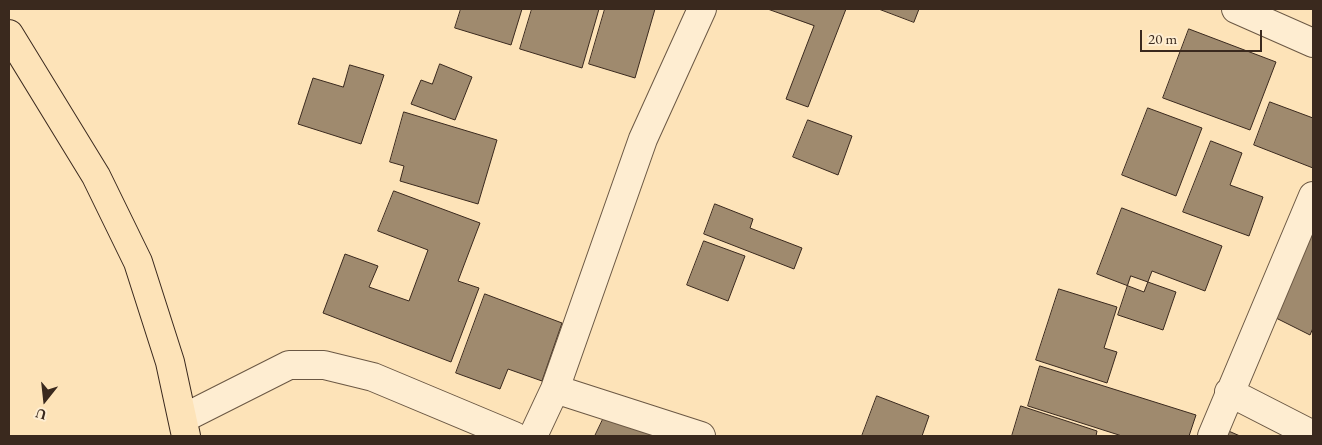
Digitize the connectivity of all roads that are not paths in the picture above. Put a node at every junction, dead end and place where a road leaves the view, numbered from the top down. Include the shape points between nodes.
1 (702, 9) edge
2 (1236, 9) edge
3 (12, 38) edge
4 (1313, 43) edge
5 (1313, 196) edge
6 (555, 389) junction
7 (1230, 392) junction
8 (185, 427) edge
9 (1313, 435) edge
10 (514, 436) edge
11 (533, 436) edge
12 (701, 436) edge
13 (1212, 436) edge

1 - 6 street via 643,139
2 - 4 street
3 - 8 main road via 96,176 138,262 170,362
5 - 7 street
6 - 11 street
6 - 12 street
7 - 9 street
7 - 13 street
8 - 10 street via 289,365 324,365 373,377

